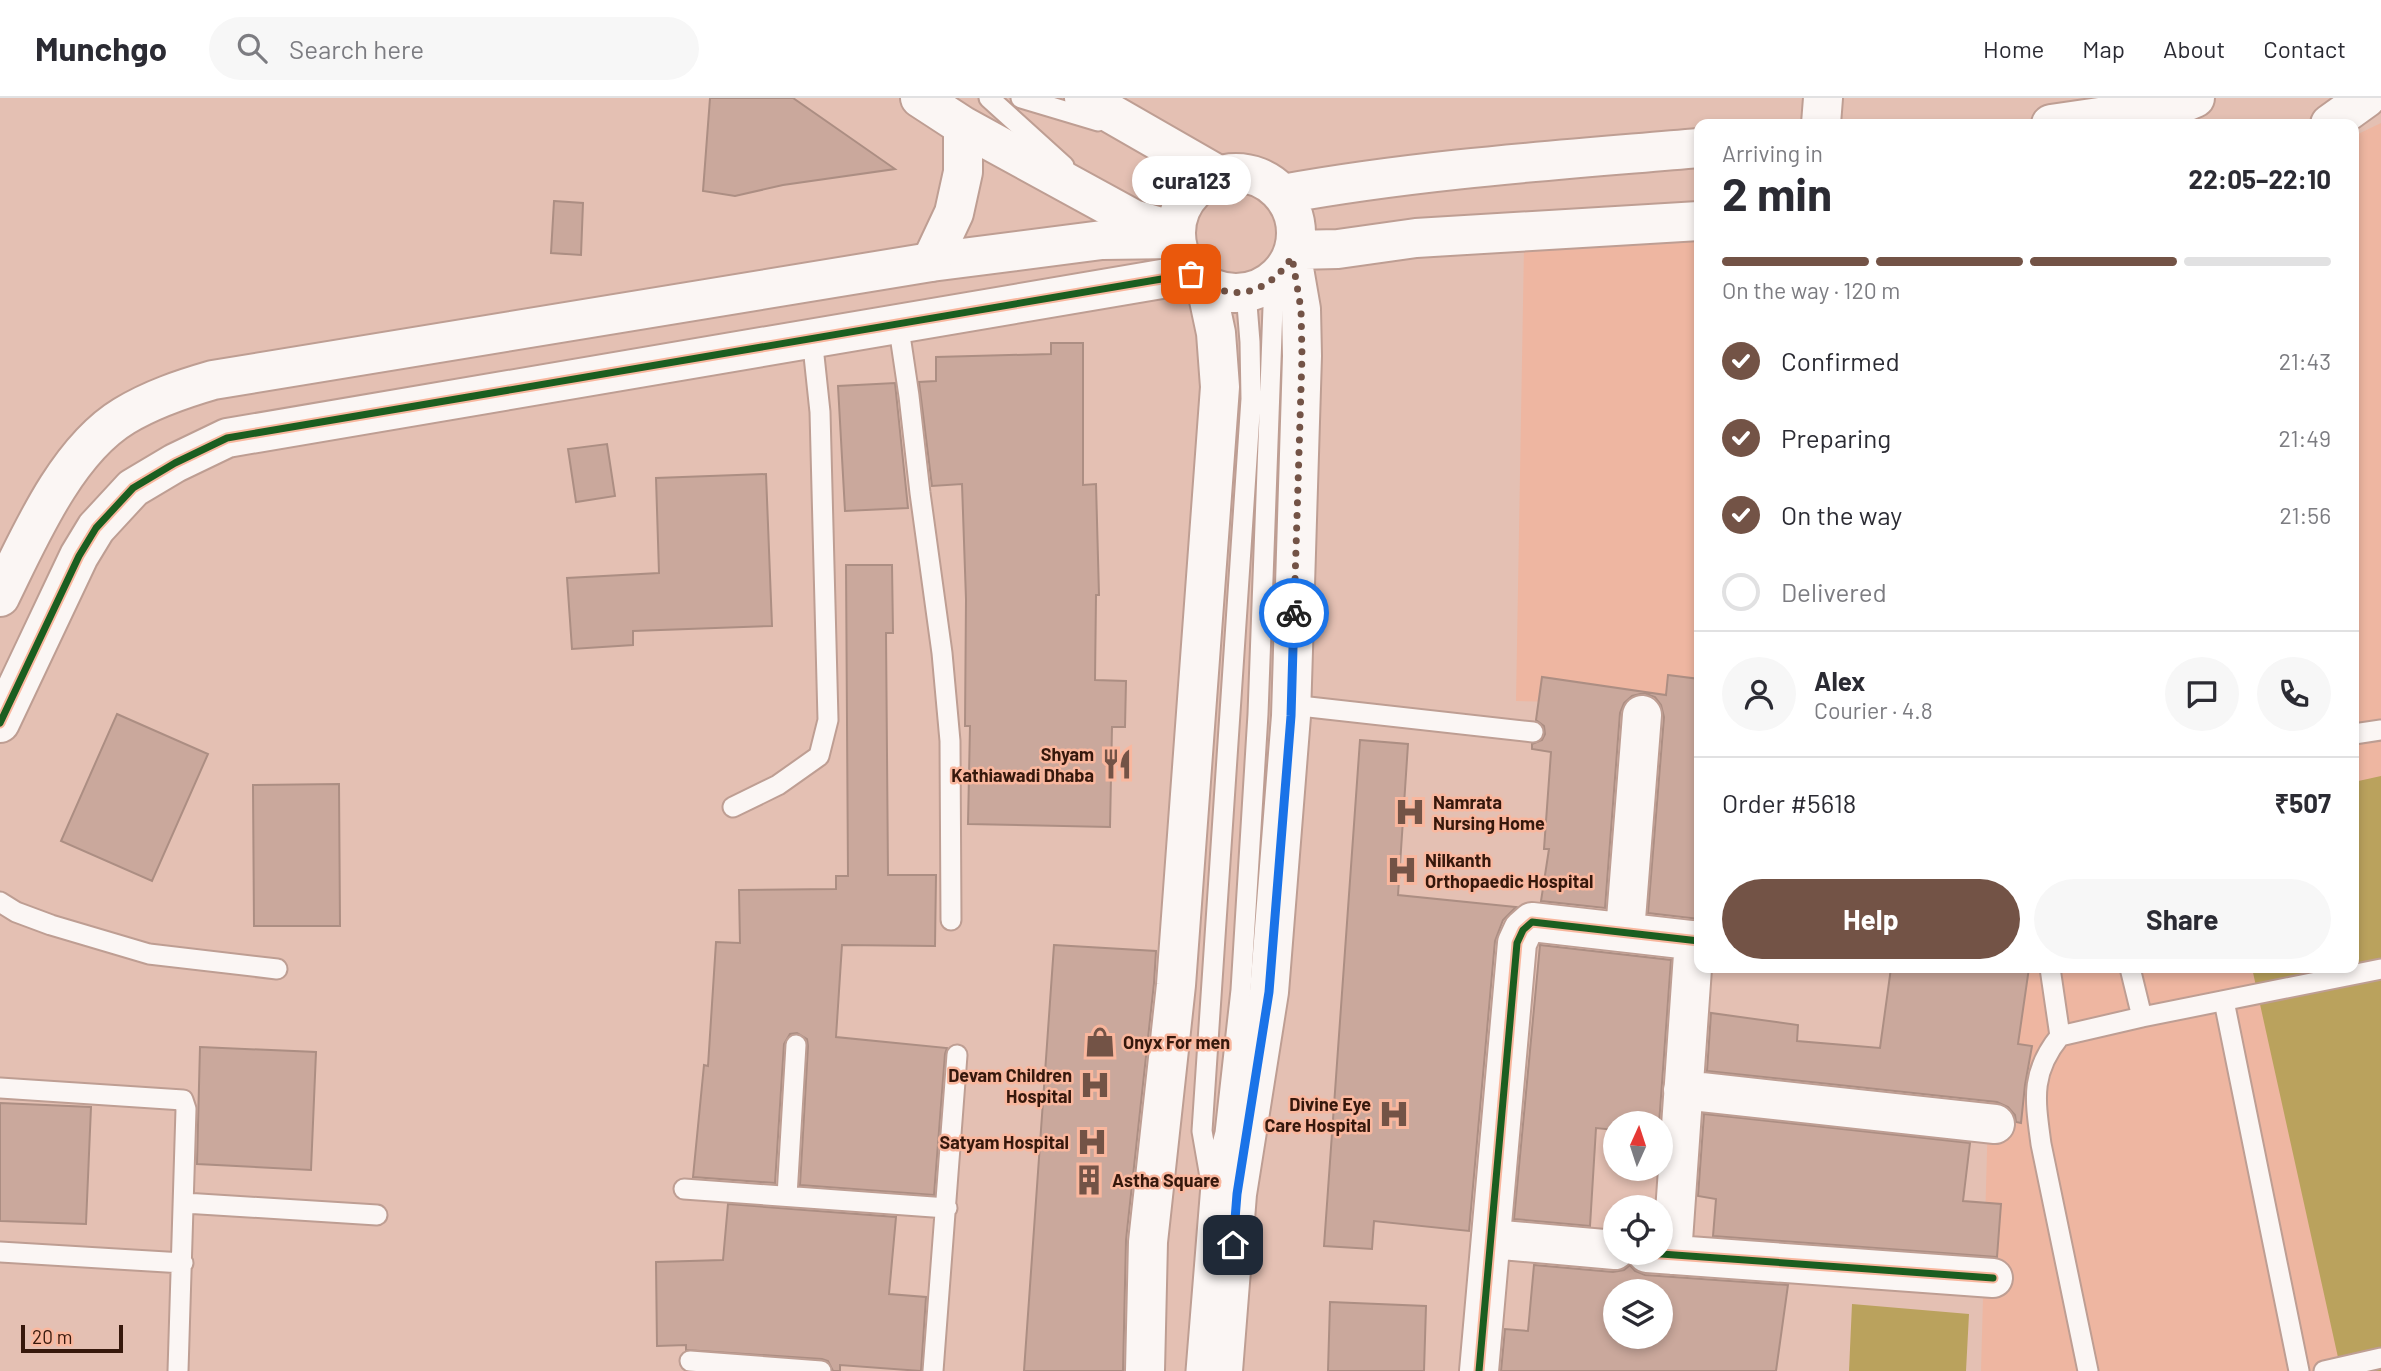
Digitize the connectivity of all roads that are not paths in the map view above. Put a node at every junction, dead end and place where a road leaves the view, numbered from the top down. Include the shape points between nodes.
1 (920, 98) edge
2 (989, 98) edge
3 (1021, 98) edge
4 (1084, 98) edge
5 (1822, 98) edge
6 (2195, 98) edge
7 (2366, 98) edge
8 (1821, 119) edge
9 (2086, 119) edge
10 (2337, 119) edge
11 (963, 126) junction
12 (1141, 133) junction
13 (1694, 148) edge
14 (1218, 175) junction
15 (1283, 194) junction
16 (1112, 208) junction
17 (1694, 221) edge
18 (1175, 235) junction
19 (931, 262) junction
20 (1277, 270) junction
21 (1199, 280) junction
22 (713, 298) junction
23 (898, 322) junction
24 (812, 337) junction
25 (722, 352) junction
26 (10, 554) edge
27 (0, 597) edge
28 (1291, 705) junction
29 (1642, 715) dead end
30 (0, 723) edge
31 (2381, 730) edge
32 (1533, 732) dead end
33 (2359, 733) edge
34 (733, 807) dead end
35 (0, 902) edge
36 (951, 920) dead end
37 (1625, 932) junction
38 (1694, 941) edge
39 (277, 969) dead end
40 (2381, 969) edge
41 (1694, 973) edge
42 (2051, 973) edge
43 (2131, 973) edge
44 (2224, 1000) junction
45 (2142, 1017) junction
46 (2060, 1036) junction
47 (796, 1045) dead end
48 (957, 1055) dead end
49 (0, 1087) edge
50 (1683, 1090) junction
51 (1995, 1124) dead end
52 (1211, 1185) junction
53 (684, 1189) dead end
54 (1668, 1195) edge
55 (787, 1196) junction
56 (184, 1203) junction
57 (947, 1208) junction
58 (377, 1214) dead end
59 (1491, 1240) junction
60 (1603, 1249) edge
61 (0, 1252) edge
62 (1673, 1255) edge
63 (183, 1263) junction
64 (1993, 1278) dead end
65 (2381, 1358) edge
66 (690, 1361) dead end
67 (178, 1371) edge
68 (821, 1371) edge
69 (933, 1371) edge
70 (1145, 1371) edge
71 (1196, 1371) edge
72 (1223, 1371) edge
73 (1479, 1371) edge
74 (2088, 1371) edge
75 (2299, 1371) edge
76 (2324, 1371) edge

1 - 11 street
2 - 16 lane
3 - 12 lane
4 - 12 street
5 - 8 street
6 - 9 street via 2176,106
7 - 10 street
11 - 16 street
11 - 19 street via 962,172 954,213
12 - 14 street
13 - 15 street via 1436,171
14 - 15 street via 1257,176
14 - 18 street via 1185,198
15 - 20 street via 1296,218 1297,238
16 - 18 street
17 - 20 street via 1416,238 1338,249
18 - 19 street
18 - 21 street via 1180,257
19 - 22 street
20 - 21 street via 1226,293
20 - 28 street via 1301,309
20 - 52 lane via 1241,990 1225,1133
20 - 52 lane via 1250,342 1251,399 1202,1131
21 - 23 street
21 - 70 street via 1216,333 1220,387 1176,985 1148,1242
22 - 25 street
22 - 26 street via 214,380 162,396 121,417 86,448
23 - 24 street
23 - 36 lane via 950,741
24 - 25 street
24 - 34 lane via 820,412 828,720 819,756 778,785
25 - 30 street via 228,438 174,463 133,488 96,528
26 - 27 street
28 - 32 lane
28 - 72 street via 1269,992 1237,1194
29 - 37 street
31 - 33 lane
35 - 39 lane via 51,925 149,954
37 - 38 street
37 - 59 street via 1532,922 1517,943
40 - 44 lane
41 - 50 street
42 - 46 lane
43 - 45 lane
44 - 45 lane
44 - 75 lane
45 - 46 lane
46 - 74 lane via 2045,1056 2036,1081 2036,1106
47 - 55 lane
48 - 57 lane
49 - 56 lane via 183,1100
50 - 51 street
50 - 54 street
52 - 71 lane
53 - 55 lane
55 - 57 lane
56 - 58 lane
56 - 63 lane
57 - 69 lane
59 - 60 street
59 - 73 street
61 - 63 lane
62 - 64 street
63 - 67 lane
65 - 76 lane
66 - 68 lane

